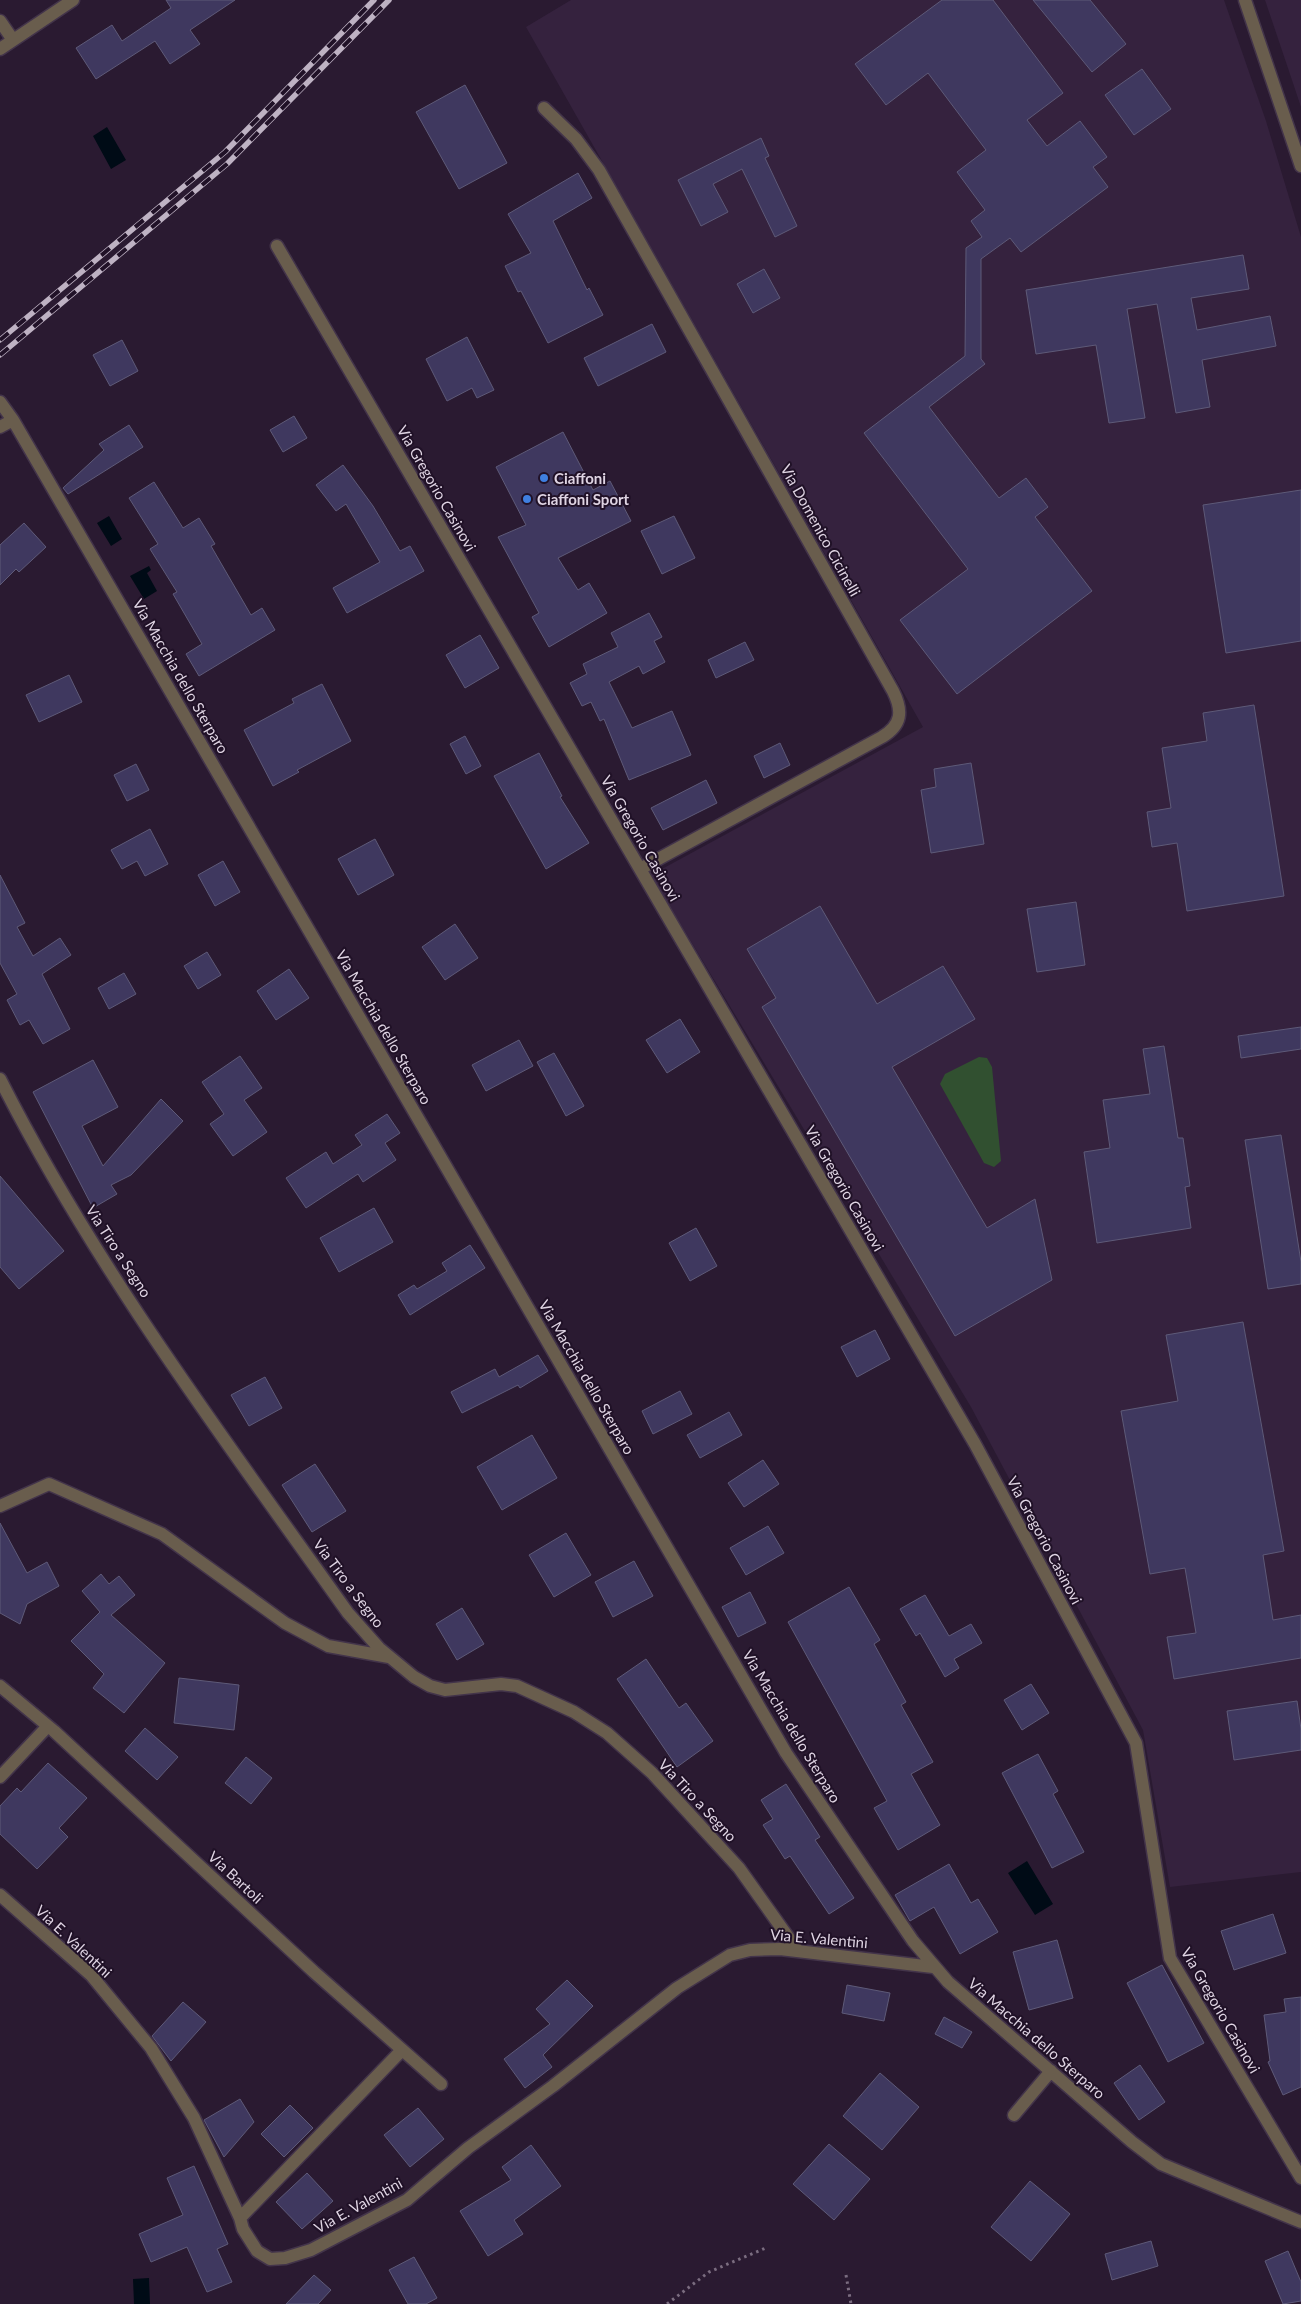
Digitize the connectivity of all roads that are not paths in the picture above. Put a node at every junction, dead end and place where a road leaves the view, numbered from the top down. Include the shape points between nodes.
1 (73, 0) edge
2 (1245, 0) edge
3 (0, 21) edge
4 (13, 40) junction
5 (0, 49) edge
6 (544, 108) dead end
7 (1301, 166) edge
8 (277, 246) dead end
9 (0, 402) edge
10 (13, 420) junction
11 (0, 427) edge
12 (640, 869) junction
13 (0, 1079) edge
14 (0, 1506) edge
15 (390, 1658) junction
16 (0, 1686) edge
17 (48, 1726) junction
18 (0, 1777) edge
19 (0, 1895) edge
20 (798, 1951) junction
21 (933, 1967) junction
22 (402, 2050) junction
23 (1051, 2071) junction
24 (441, 2084) dead end
25 (1014, 2115) dead end
26 (1301, 2178) edge
27 (240, 2218) junction
28 (1301, 2222) edge

1 - 4 street
2 - 7 street
3 - 4 street
4 - 5 street
6 - 12 street, Via Domenico Cicinelli via 576,139 600,170 893,691 900,711 898,724 882,737
8 - 12 street, Via Gregorio Casinovi
9 - 10 street, Via Macchia dello Sterparo
10 - 11 street
10 - 21 street, Via Macchia dello Sterparo via 786,1753
12 - 26 street, Via Gregorio Casinovi via 975,1444 1136,1743 1170,1958
13 - 15 street, Via Tiro a Segno via 61,1192 199,1403 348,1613
14 - 15 street via 49,1484 162,1534 285,1623 328,1646
15 - 20 street, Via Tiro a Segno via 414,1677 438,1688 459,1690 501,1684 532,1691 607,1732 652,1773 739,1868
16 - 17 street, Via Bartoli
17 - 18 street
17 - 22 street, Via Bartoli
19 - 27 street, Via E. Valentini via 91,1975 151,2048 194,2118
20 - 21 street, Via E. Valentini
20 - 27 street, Via E. Valentini via 741,1952 706,1969 468,2148 407,2200 311,2250 270,2259 257,2251
21 - 23 street, Via Macchia dello Sterparo
22 - 24 street, Via Bartoli
22 - 27 street
23 - 25 street
23 - 28 street, Via Macchia dello Sterparo via 1161,2164

